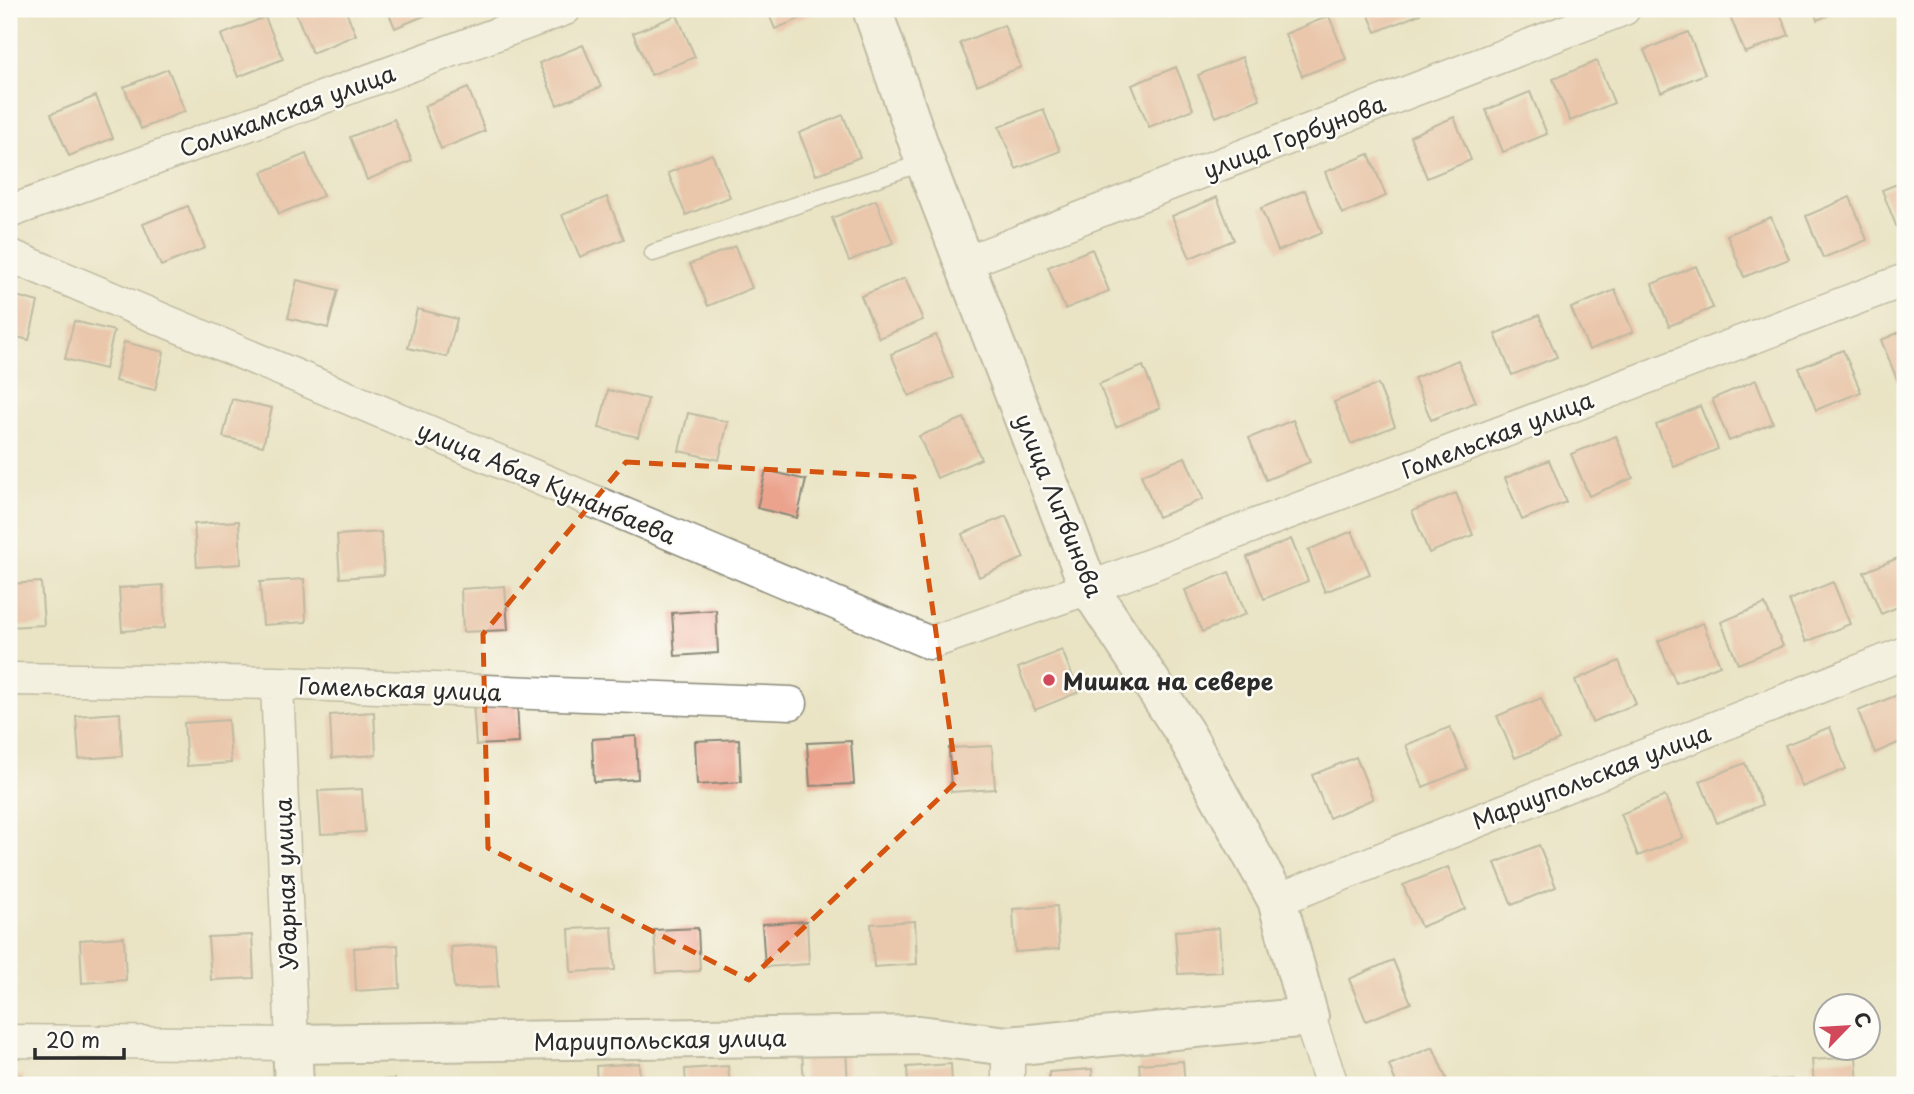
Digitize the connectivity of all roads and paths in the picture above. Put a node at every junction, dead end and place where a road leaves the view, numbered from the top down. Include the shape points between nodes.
1 (565, 9) edge
2 (872, 9) edge
3 (1624, 9) edge
4 (925, 162) junction
5 (9, 212) edge
6 (653, 253) dead end
7 (9, 255) edge
8 (964, 263) junction
9 (1905, 280) edge
10 (1089, 588) junction
11 (1905, 653) edge
12 (9, 679) edge
13 (277, 683) junction
14 (791, 704) dead end
15 (1278, 900) junction
16 (1309, 1017) junction
17 (9, 1041) edge
18 (292, 1045) junction
19 (1008, 1046) junction
20 (294, 1085) edge
21 (1008, 1085) edge
22 (1332, 1085) edge

1 - 5 street, Соликамская улица
2 - 4 street, улица Литвинова
3 - 8 street, улица Горбунова
4 - 6 lane
4 - 8 street, улица Литвинова
7 - 10 street, улица Абая Кунанбаева via 930,643
8 - 10 street, улица Литвинова
9 - 10 street, Гомельская улица
10 - 15 street, улица Литвинова via 1186,736
11 - 15 street, Мариупольская улица
12 - 13 street, Гомельская улица
13 - 14 street, Гомельская улица
13 - 18 street, Ударная улица
15 - 16 street, улица Литвинова
16 - 19 street, Мариупольская улица
16 - 22 street
17 - 18 street, Мариупольская улица
18 - 19 street, Мариупольская улица via 919,1035
18 - 20 street, Ударная улица
19 - 21 street

